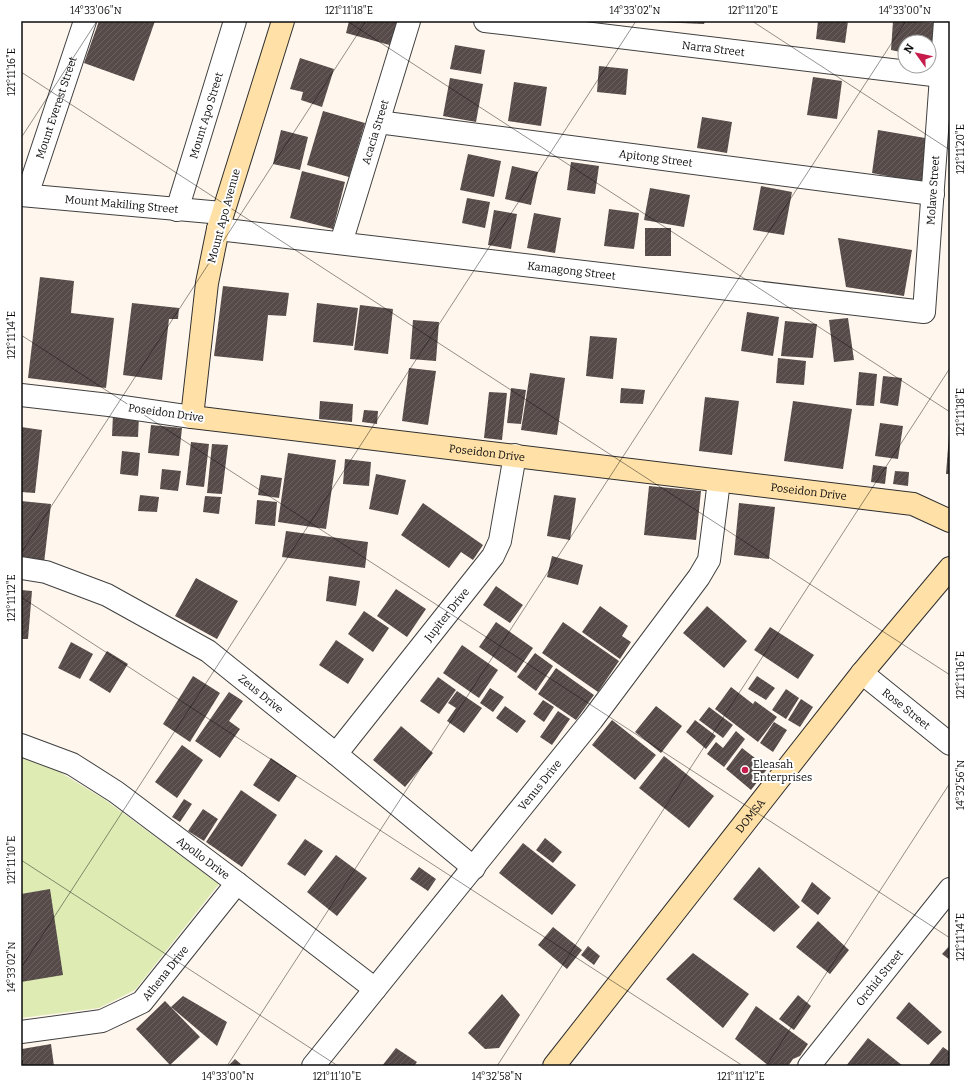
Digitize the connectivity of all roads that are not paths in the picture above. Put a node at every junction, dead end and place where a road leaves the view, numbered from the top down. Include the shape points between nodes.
1 (85, 21) edge
2 (235, 21) edge
3 (283, 21) edge
4 (409, 21) edge
5 (485, 21) edge
6 (945, 21) edge
7 (941, 76) junction
8 (378, 122) junction
9 (933, 194) junction
10 (24, 195) edge
11 (177, 210) junction
12 (220, 221) junction
13 (341, 243) junction
14 (924, 312) joint
15 (21, 395) edge
16 (192, 417) junction
17 (515, 455) junction
18 (719, 481) junction
19 (950, 521) edge
20 (21, 568) edge
21 (950, 568) edge
22 (862, 673) junction
23 (950, 744) edge
24 (21, 746) edge
25 (336, 754) junction
26 (474, 868) junction
27 (237, 882) junction
28 (950, 889) edge
29 (375, 989) junction
30 (21, 1032) edge
31 (313, 1066) edge
32 (554, 1066) edge
33 (808, 1066) edge

1 - 10 street, Mount Everest Street
2 - 11 street, Mount Apo Street
3 - 12 street, Mount Apo Avenue
4 - 8 street, Acacia Street
5 - 7 street, Narra Street
6 - 7 street, Molave Street
7 - 9 street, Molave Street
8 - 9 street, Apitong Street
8 - 13 street, Acacia Street
9 - 14 street, Molave Street
10 - 11 street, Mount Makiling Street
11 - 12 street, Mount Makiling Street
12 - 13 street, Kamagong Street
12 - 16 street, Mount Apo Avenue via 207,283
13 - 14 street, Kamagong Street
15 - 16 street, Poseidon Drive
16 - 17 street, Poseidon Drive
17 - 18 street, Poseidon Drive
17 - 25 street, Jupiter Drive via 500,541 493,556
18 - 19 street, Poseidon Drive via 913,504
18 - 26 street, Venus Drive via 709,560 699,577 592,720
20 - 25 street, Zeus Drive via 46,572 107,595 208,651
21 - 22 street, DOMSA
22 - 23 street, Rose Street
22 - 32 street, DOMSA
24 - 27 street, Apollo Drive via 72,764 116,792
25 - 26 street, Zeus Drive
26 - 29 street, Venus Drive
27 - 29 street, Apollo Drive
27 - 30 street, Athena Drive via 142,1002 102,1020
28 - 33 street, Orchid Street
29 - 31 street, Venus Drive

